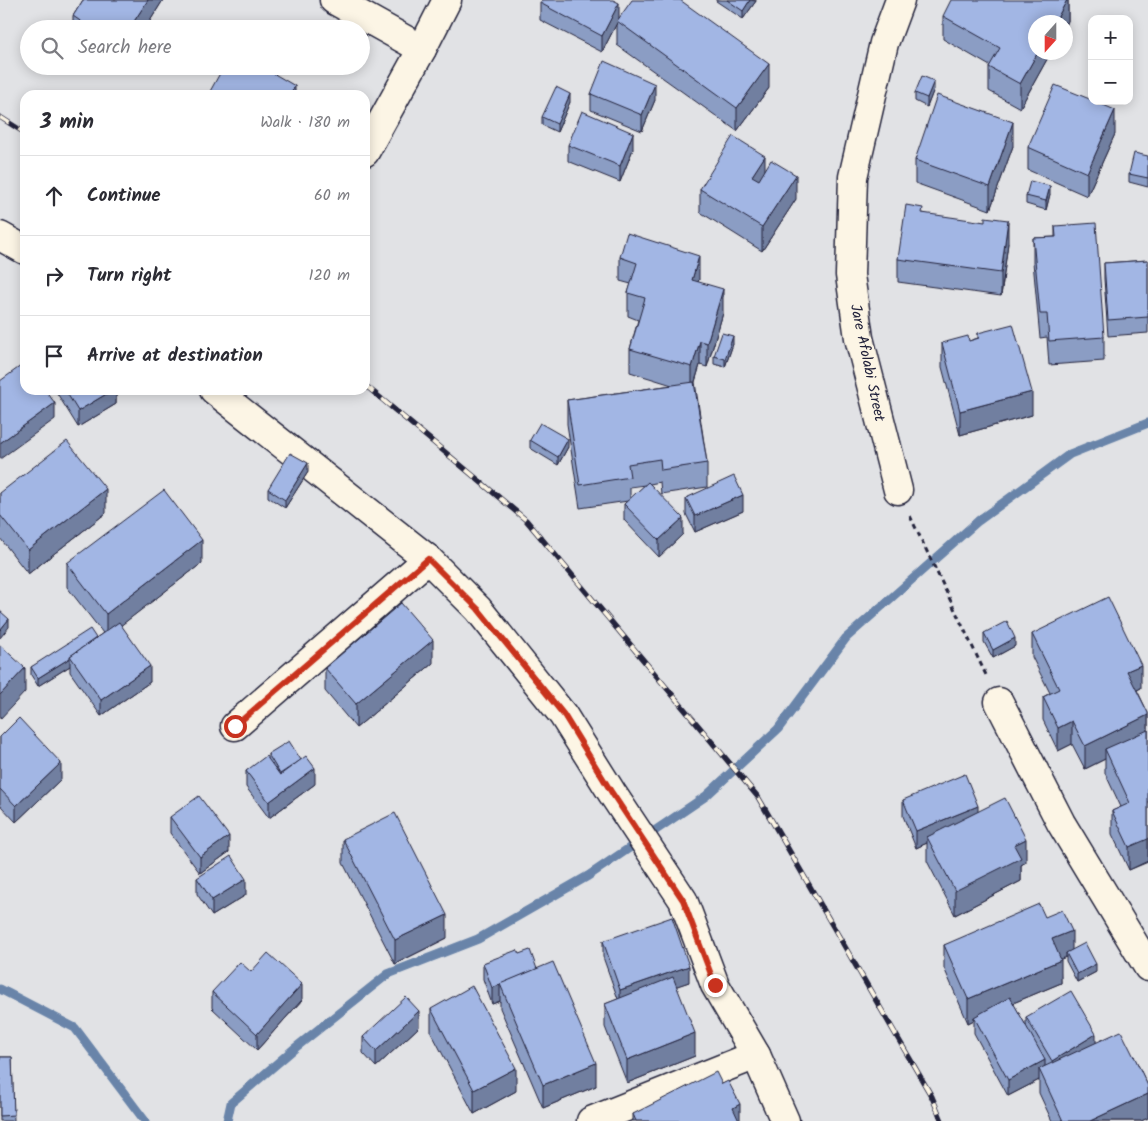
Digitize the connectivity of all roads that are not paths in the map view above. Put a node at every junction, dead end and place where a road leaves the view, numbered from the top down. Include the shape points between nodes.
1 (334, 0) edge
2 (447, 0) edge
3 (900, 0) edge
4 (422, 48) junction
5 (370, 143) edge
6 (0, 236) edge
7 (20, 247) edge
8 (220, 395) edge
9 (898, 490) road end
10 (428, 559) junction
11 (999, 702) road end
12 (235, 726) dead end
13 (1148, 967) edge
14 (756, 1055) junction
15 (591, 1121) edge
16 (785, 1121) edge

1 - 4 street
2 - 4 street
3 - 9 street, Jare Afolabi Street via 884,43 853,177 850,276 859,338
4 - 5 street
6 - 7 street
8 - 10 street
10 - 12 street
10 - 14 street via 478,609 564,715 683,900 715,985
11 - 13 street via 1061,823
14 - 15 street
14 - 16 street

